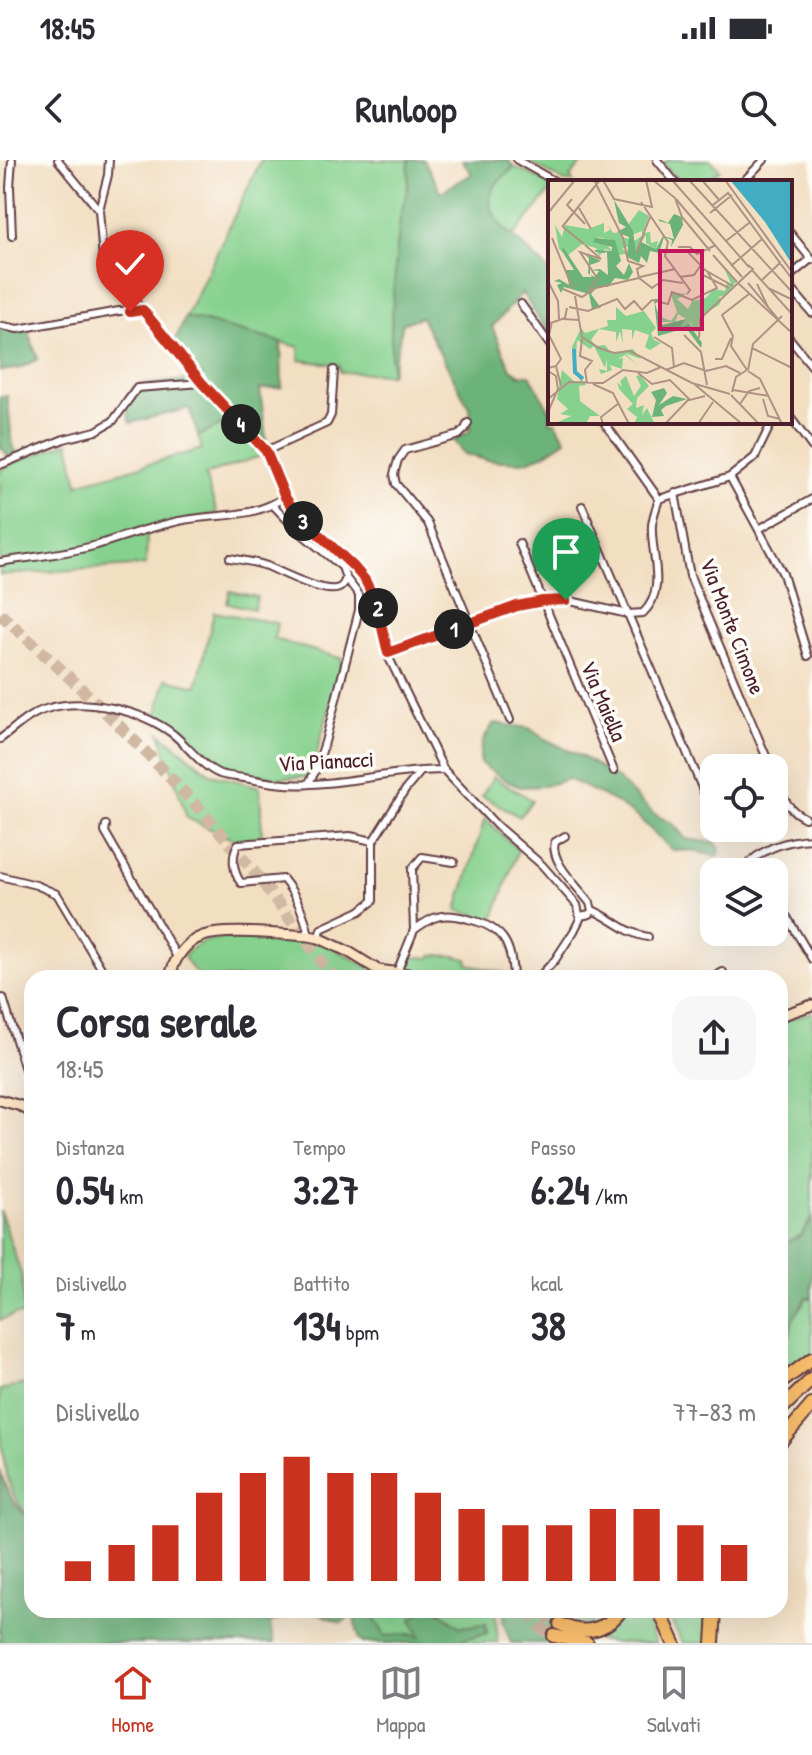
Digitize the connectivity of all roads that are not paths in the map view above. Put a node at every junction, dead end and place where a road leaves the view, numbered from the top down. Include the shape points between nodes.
1 (12, 160) edge
2 (58, 160) edge
3 (109, 160) edge
4 (517, 160) edge
5 (657, 160) edge
6 (764, 160) edge
7 (552, 180) edge
8 (673, 180) edge
9 (745, 180) edge
10 (99, 210) junction
11 (792, 235) edge
12 (12, 236) dead end
13 (812, 259) edge
14 (792, 274) edge
15 (792, 289) edge
16 (521, 304) dead end
17 (143, 310) junction
18 (812, 313) edge
19 (2, 326) edge
20 (792, 341) edge
21 (548, 342) edge
22 (812, 366) edge
23 (334, 370) dead end
24 (202, 383) junction
25 (792, 421) edge
26 (468, 423) dead end
27 (605, 424) edge
28 (772, 424) edge
29 (812, 447) edge
30 (266, 451) junction
31 (0, 465) edge
32 (730, 477) junction
33 (675, 493) junction
34 (285, 497) junction
35 (659, 499) junction
36 (812, 499) edge
37 (273, 505) junction
38 (582, 506) dead end
39 (759, 529) junction
40 (519, 543) dead end
41 (230, 558) dead end
42 (0, 562) edge
43 (346, 578) junction
44 (543, 601) junction
45 (628, 614) junction
46 (469, 623) junction
47 (388, 653) junction
48 (808, 656) dead end
49 (510, 720) dead end
50 (0, 739) edge
51 (765, 754) edge
52 (444, 770) junction
53 (421, 771) junction
54 (614, 771) dead end
55 (700, 783) edge
56 (308, 784) junction
57 (788, 805) edge
58 (805, 818) dead end
59 (106, 825) dead end
60 (565, 836) dead end
61 (812, 839) edge
62 (373, 841) junction
63 (756, 858) edge
64 (454, 862) dead end
65 (0, 876) edge
66 (592, 910) junction
67 (580, 916) junction
68 (788, 919) edge
69 (414, 930) junction
70 (314, 937) junction
71 (648, 937) dead end
72 (177, 957) junction
73 (812, 959) edge
74 (102, 970) edge
75 (173, 970) edge
76 (378, 970) edge
77 (398, 970) edge
78 (512, 970) edge
79 (546, 970) edge
80 (3, 998) dead end
81 (812, 1005) edge
82 (788, 1013) edge
83 (24, 1066) edge
84 (0, 1100) edge
85 (24, 1108) edge
86 (812, 1359) edge
87 (788, 1377) edge
88 (812, 1379) edge
89 (788, 1402) edge
90 (812, 1405) edge
91 (788, 1433) edge
92 (614, 1618) edge
93 (655, 1618) edge
94 (663, 1618) edge
95 (715, 1618) edge
96 (587, 1643) edge
97 (665, 1643) edge
98 (674, 1643) edge
99 (713, 1643) edge

1 - 12 street
2 - 10 street
3 - 10 street
4 - 7 street
5 - 8 street
6 - 9 street
10 - 17 street via 103,259
11 - 13 street
13 - 14 street
15 - 18 street
16 - 21 street
17 - 19 street via 18,329
17 - 24 street
20 - 22 street
23 - 30 street via 327,423
24 - 30 street
24 - 31 street via 137,388 105,426
25 - 29 street
26 - 46 street via 459,435 405,450 394,474 396,484 428,523
27 - 35 street
28 - 32 street via 755,457
30 - 34 street
32 - 33 street
32 - 39 street
33 - 35 street
33 - 51 street, Via Monte Cimone via 690,576
34 - 37 street
34 - 47 street via 368,585
35 - 45 street via 652,526 658,576 651,606
36 - 39 street
37 - 42 street
37 - 43 street via 342,567
38 - 45 street
39 - 48 street via 783,574
40 - 44 street, Via Maiella
41 - 43 street via 328,588 340,587
43 - 56 street via 359,595 359,610 325,742
44 - 45 street via 566,600
44 - 46 street
44 - 54 street, Via Maiella
45 - 55 street
46 - 47 street
46 - 49 street
47 - 52 street
50 - 56 street, Via Pianacci via 47,709 109,707 160,725 219,774
52 - 53 street, Via Pianacci
52 - 67 street via 547,871 574,901
53 - 56 street, Via Pianacci
53 - 62 street
57 - 58 street
59 - 72 street via 105,832
60 - 66 street via 555,842 554,855
61 - 63 street via 781,843
62 - 70 street via 373,901
62 - 70 street via 350,836 238,844 233,852 241,883 283,879
64 - 69 street via 422,857 412,869
65 - 74 street via 57,894
66 - 67 street
66 - 71 street
67 - 79 street
68 - 73 street
69 - 77 street
69 - 78 street via 443,916 491,926 511,954
70 - 72 street via 209,935
70 - 76 street
72 - 75 street
80 - 83 street
81 - 82 street
84 - 85 street
86 - 87 highway
88 - 89 highway
90 - 91 highway
92 - 96 highway via 596,1630 557,1630
93 - 97 highway
94 - 98 highway
95 - 99 highway

